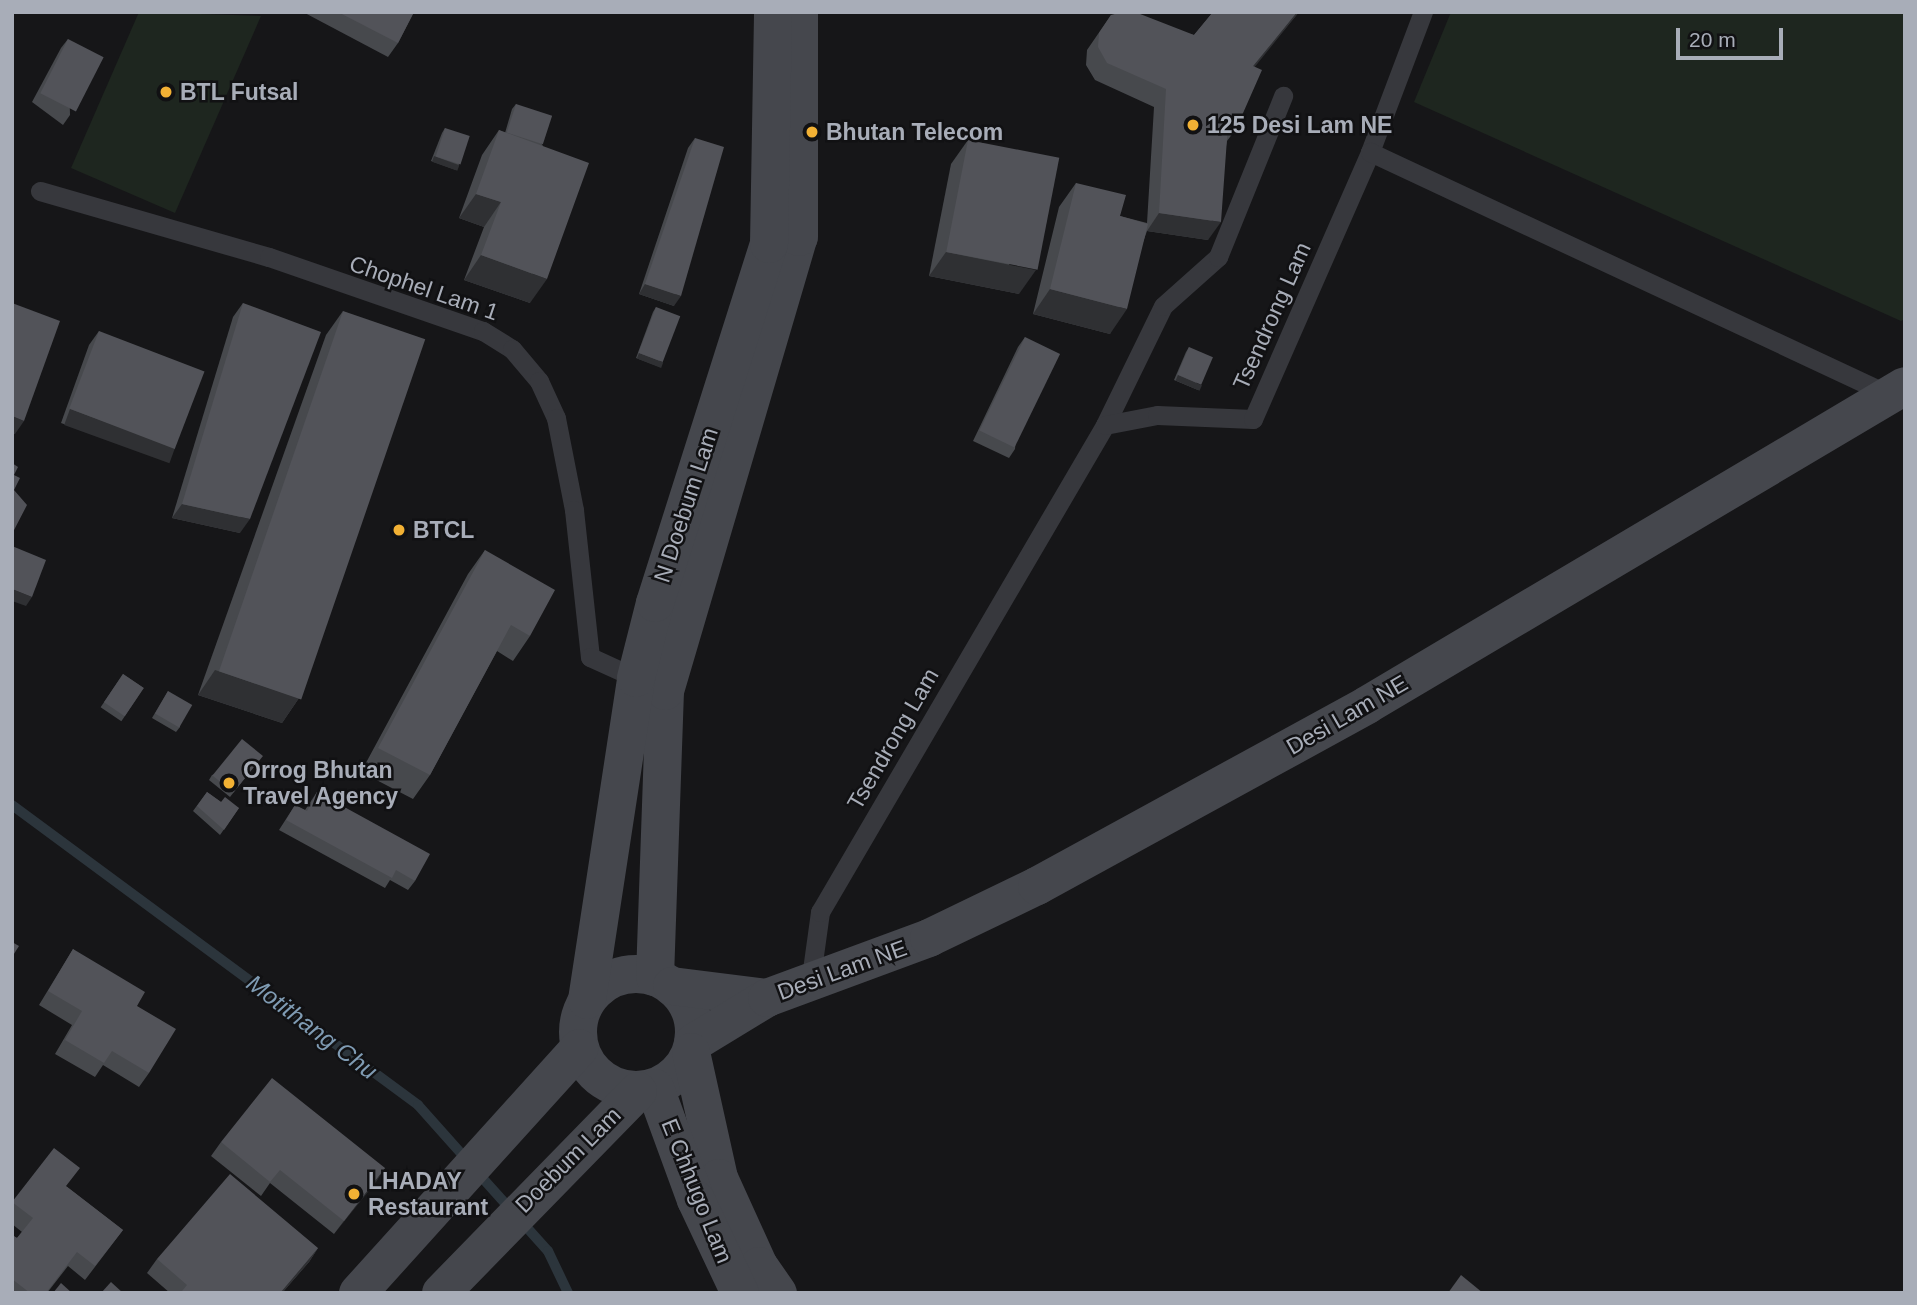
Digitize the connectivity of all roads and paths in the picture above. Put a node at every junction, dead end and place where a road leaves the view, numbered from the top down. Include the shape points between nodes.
1 (773, 12) edge
2 (799, 12) edge
3 (1423, 12) edge
4 (1283, 96) dead end
5 (1370, 152) junction
6 (40, 191) dead end
7 (1897, 390) edge
8 (1105, 425) junction
9 (636, 678) junction
10 (663, 981) junction
11 (810, 984) junction
12 (767, 998) junction
13 (587, 1000) junction
14 (579, 1048) junction
15 (692, 1048) junction
16 (646, 1089) junction
17 (358, 1293) edge
18 (441, 1293) edge
19 (740, 1293) edge
20 (778, 1293) edge

1 - 9 main road, N Doebum Lam via 769,244 655,603
2 - 10 main road, N Doebum Lam via 799,237 665,691
3 - 5 lane
4 - 8 lane via 1218,257 1163,306
5 - 7 lane
5 - 8 lane, Tsendrong Lam via 1253,419 1157,415
6 - 9 lane, Chophel Lam 1 via 247,250 483,331 512,349 539,381 556,418 570,484 590,657
7 - 11 main road, Desi Lam NE via 1367,705 1200,797 941,932
8 - 11 lane, Tsendrong Lam via 820,912
9 - 13 main road, N Doebum Lam
10 - 12 main road
10 - 13 main road via 617,977
10 - 15 main road via 691,1012
11 - 12 main road, Desi Lam NE
12 - 15 main road
13 - 14 main road via 579,1015
14 - 16 main road via 595,1074 608,1084
14 - 17 main road
15 - 16 main road via 670,1080
15 - 20 main road, E Chhugo Lam via 719,1178 759,1266
16 - 18 main road, Doebum Lam via 587,1140
16 - 19 main road, E Chhugo Lam

